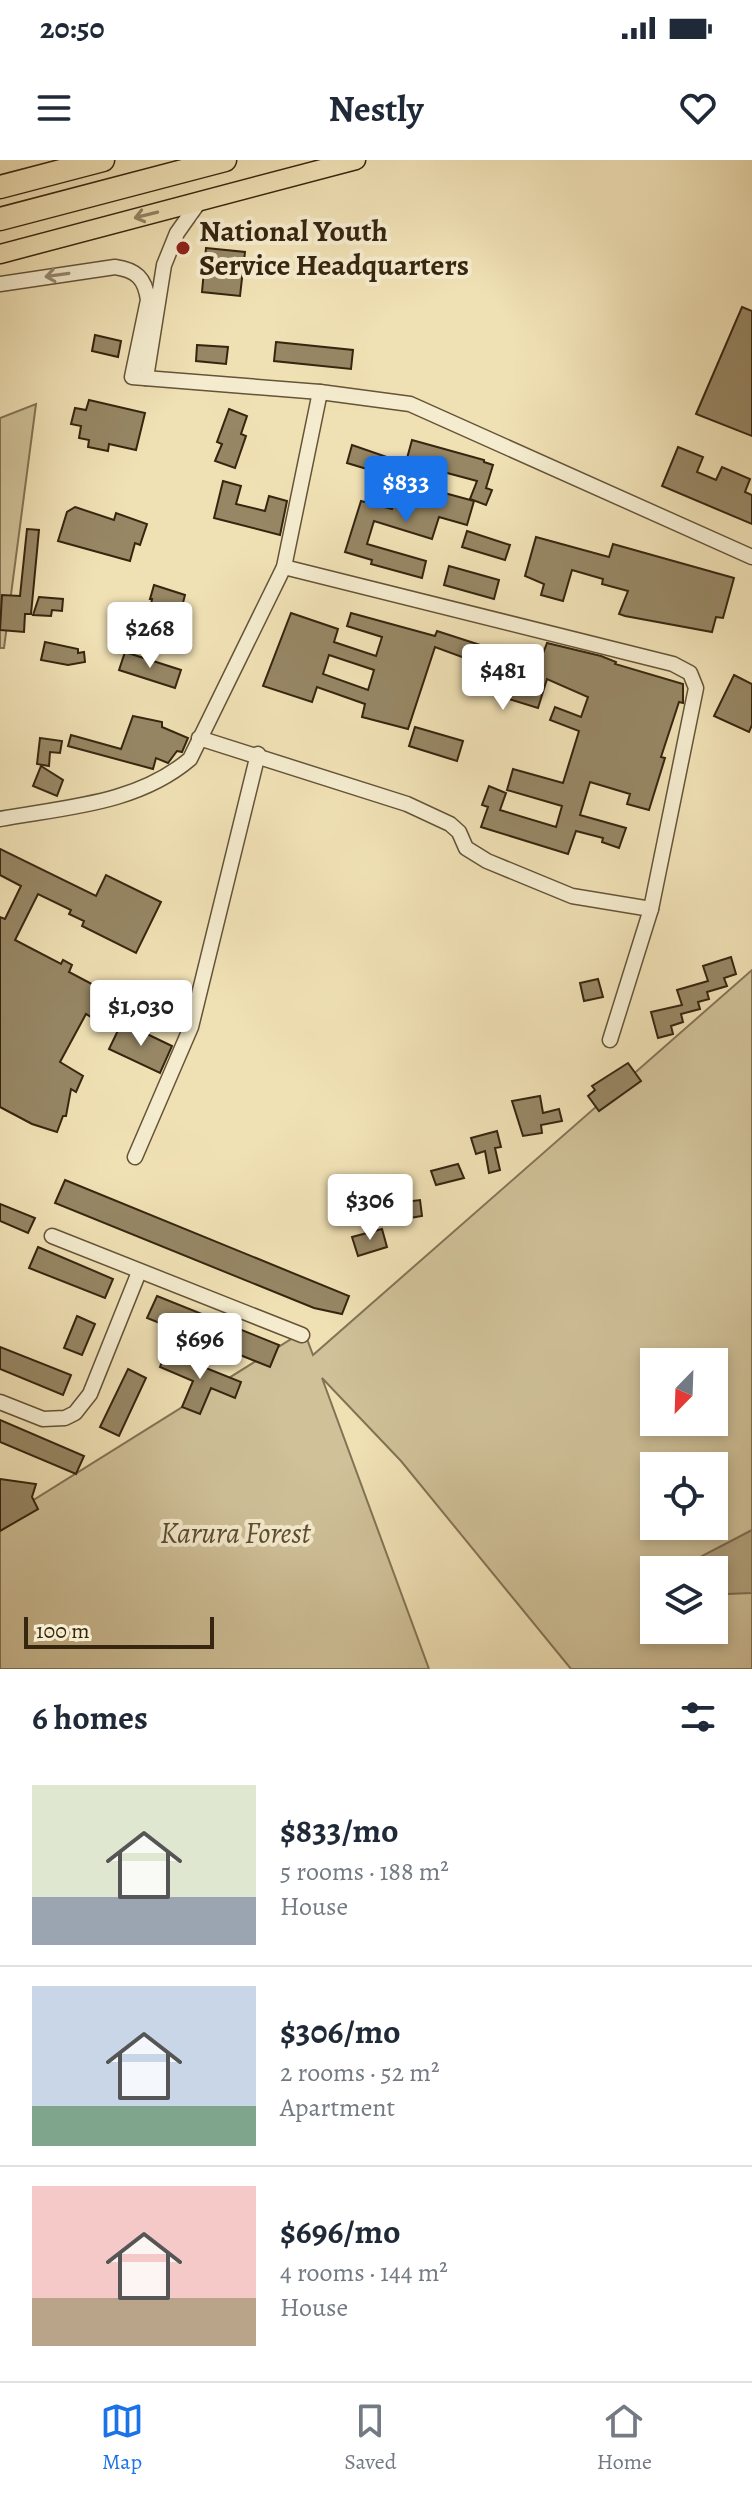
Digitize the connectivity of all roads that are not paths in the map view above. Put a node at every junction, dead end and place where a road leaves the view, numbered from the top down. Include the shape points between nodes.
1 (103, 160) edge
2 (225, 160) edge
3 (356, 160) edge
4 (0, 187) edge
5 (199, 202) junction
6 (0, 219) edge
7 (0, 254) edge
8 (0, 284) edge
9 (139, 378) junction
10 (320, 392) junction
11 (752, 557) edge
12 (284, 567) junction
13 (199, 738) junction
14 (258, 754) junction
15 (0, 819) edge
16 (651, 909) junction
17 (610, 1040) dead end
18 (135, 1157) dead end
19 (52, 1236) dead end
20 (139, 1272) junction
21 (302, 1335) dead end
22 (0, 1402) edge

1 - 4 highway
2 - 6 highway
3 - 5 main road
5 -> 7 main road
5 - 9 street via 167,255
9 -> 8 street via 148,300 139,275 115,267
9 - 10 street
10 - 11 street via 410,404
10 - 12 street
12 - 13 street
12 - 16 street via 673,664 690,673 696,688
13 - 14 street
13 - 15 street via 190,759 168,777 128,795
14 - 16 street via 407,804 450,824 466,848 487,861 572,896
14 - 18 street via 191,1027
16 - 17 street
19 - 20 street
20 - 21 street
20 - 22 street via 90,1394 75,1413 43,1419

